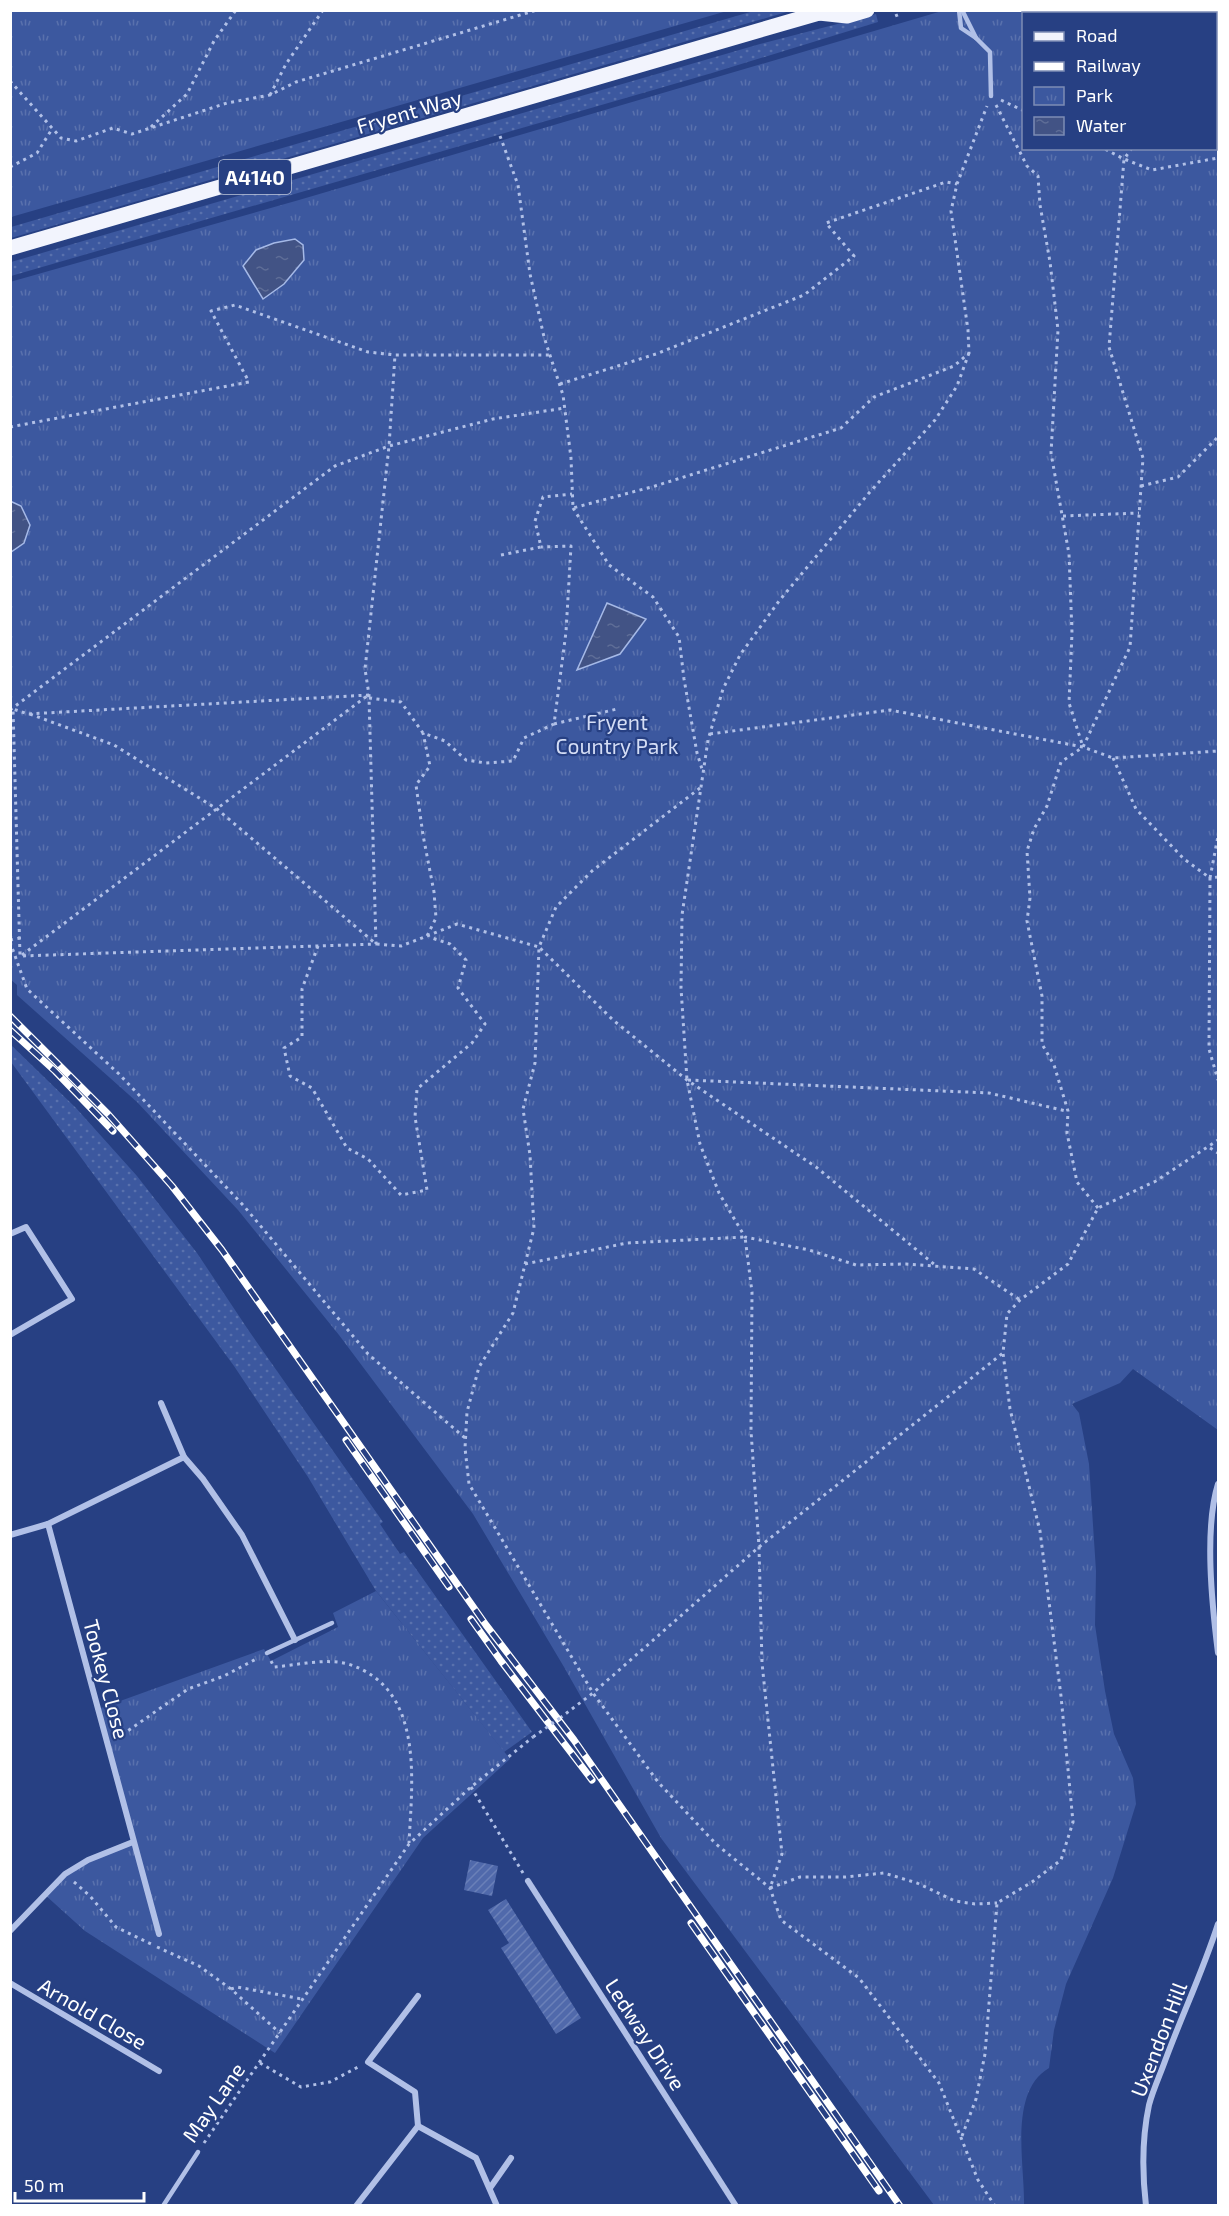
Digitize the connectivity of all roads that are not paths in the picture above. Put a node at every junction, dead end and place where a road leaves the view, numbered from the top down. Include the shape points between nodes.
1 (867, 10) edge
2 (960, 10) edge
3 (821, 12) edge
4 (976, 38) junction
5 (991, 96) road end
6 (10, 249) edge
7 (10, 1234) edge
8 (10, 1335) edge
9 (161, 1403) dead end
10 (184, 1457) junction
11 (1218, 1484) edge
12 (48, 1524) junction
13 (10, 1535) edge
14 (1215, 1587) edge
15 (332, 1623) dead end
16 (295, 1640) junction
17 (267, 1653) road end
18 (1218, 1653) edge
19 (133, 1842) junction
20 (528, 1881) road end
21 (1218, 1924) edge
22 (10, 1931) edge
23 (159, 1934) dead end
24 (10, 1983) edge
25 (418, 1996) dead end
26 (159, 2071) dead end
27 (418, 2126) junction
28 (198, 2152) road end
29 (511, 2158) dead end
30 (490, 2188) junction
31 (163, 2205) edge
32 (356, 2205) edge
33 (497, 2205) edge
34 (736, 2205) edge
35 (1146, 2205) edge

1 - 3 main road, Fryent Way / A4140 via 847,16
2 - 4 lane
2 - 4 lane via 961,28
3 - 6 main road, Fryent Way / A4140
4 - 5 lane via 990,52
7 - 8 street via 26,1227 72,1299
9 - 10 street
10 - 12 street
10 - 16 street via 242,1535
11 - 14 street via 1212,1515
12 - 13 street
12 - 19 street, Tookey Close
14 - 18 street
15 - 16 lane
16 - 17 lane
19 - 22 street via 65,1874
19 - 23 street, Tookey Close
20 - 34 street, Ledway Drive
21 - 35 street, Uxendon Hill via 1150,2103 1143,2143
24 - 26 street, Arnold Close
25 - 27 street via 368,2062 415,2092
27 - 30 street via 476,2158
27 - 32 street
28 - 31 lane, May Lane
29 - 30 street
30 - 33 street

